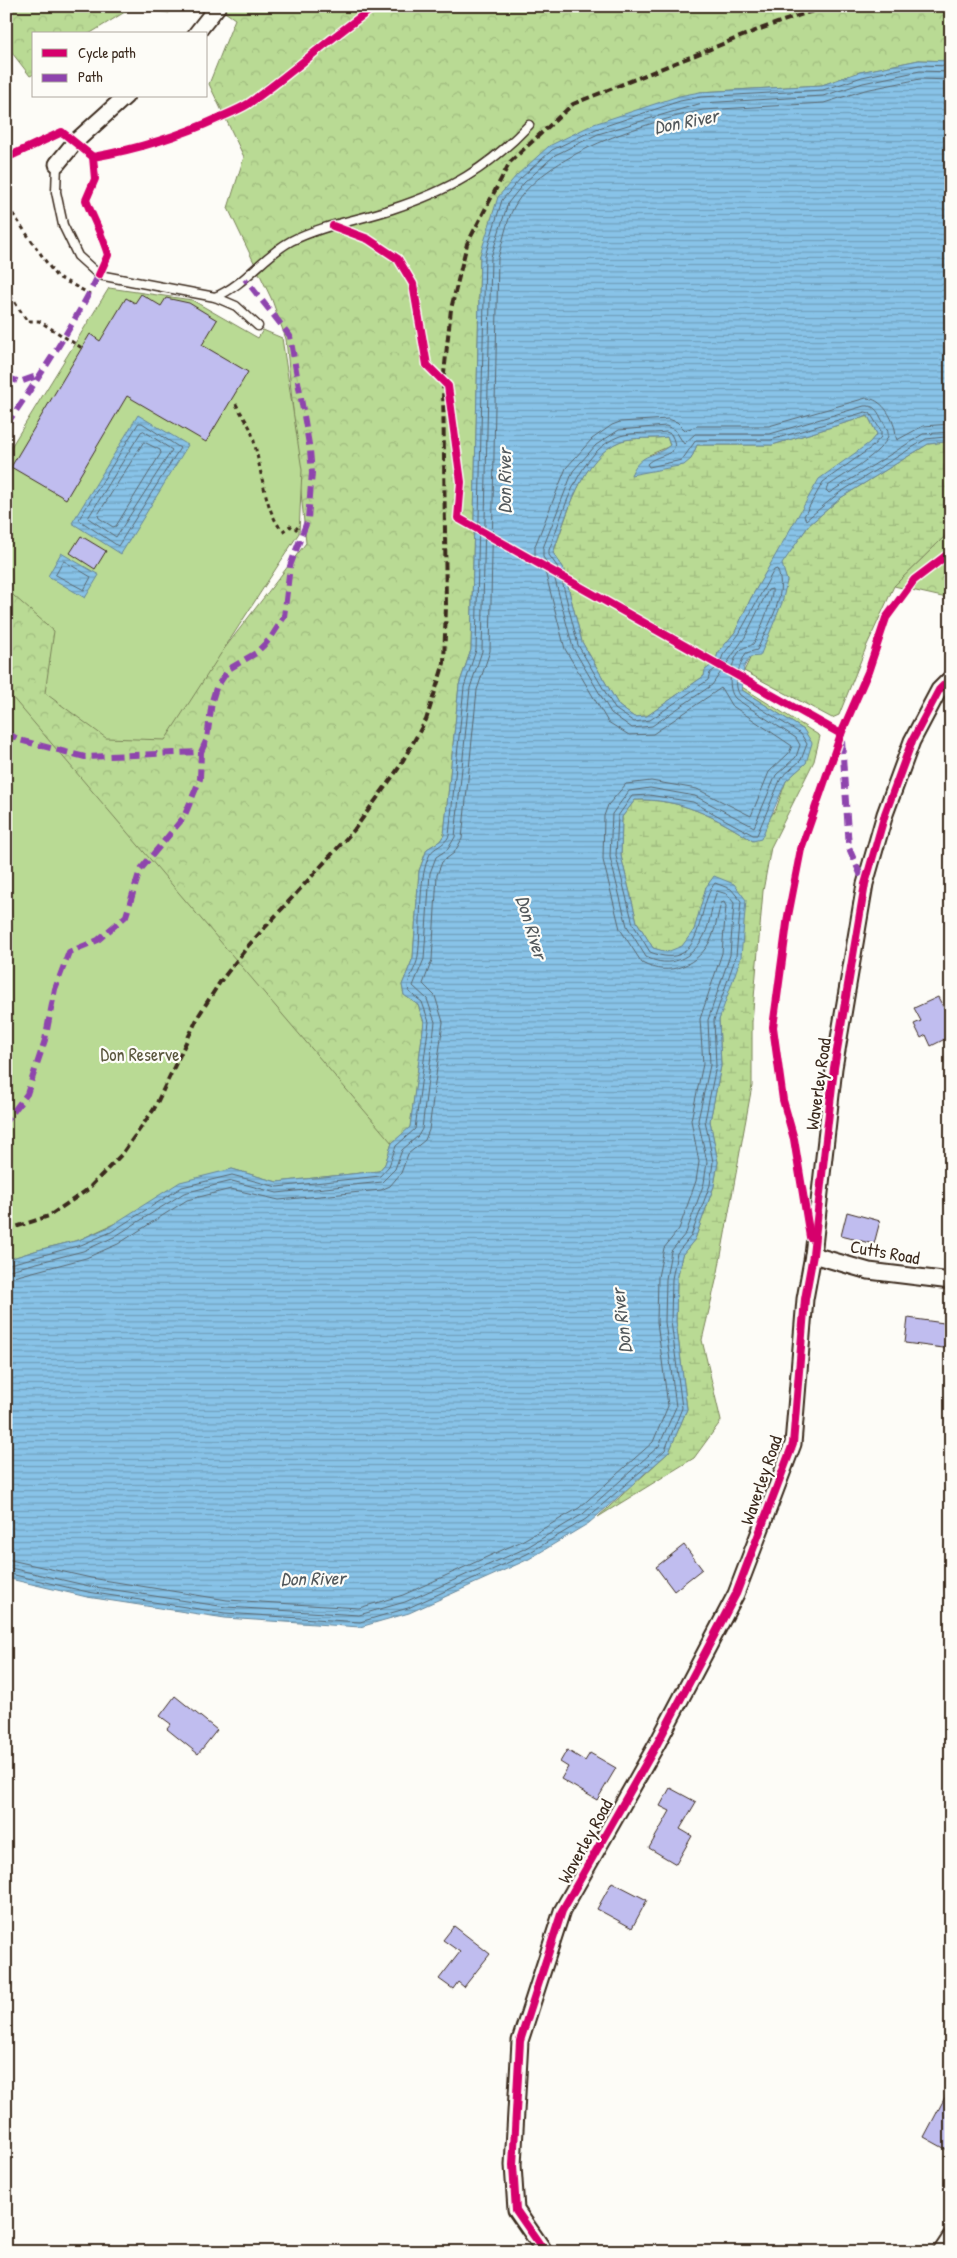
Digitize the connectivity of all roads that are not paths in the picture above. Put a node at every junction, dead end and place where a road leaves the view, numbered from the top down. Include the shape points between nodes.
1 (218, 6) edge
2 (198, 32) edge
3 (124, 98) edge
4 (530, 125) dead end
5 (57, 164) joint
6 (215, 297) junction
7 (258, 326) dead end
8 (951, 678) edge
9 (813, 1255) junction
10 (951, 1281) edge
11 (951, 2237) edge
12 (546, 2252) edge
13 (941, 2252) edge

1 - 2 street
3 - 5 street via 75,142
4 - 6 lane via 480,170 447,188 393,209 291,241 230,291
5 - 6 lane via 56,192 63,226 78,256 99,275
6 - 7 lane via 236,306
8 - 9 street, Waverley Road via 939,690 912,741 885,814 865,884 834,1068
9 - 10 street, Cutts Road via 869,1271
9 - 12 street, Waverley Road via 805,1299 793,1444 736,1594 657,1744 562,1911 520,2041 513,2165 516,2210
11 - 13 street

